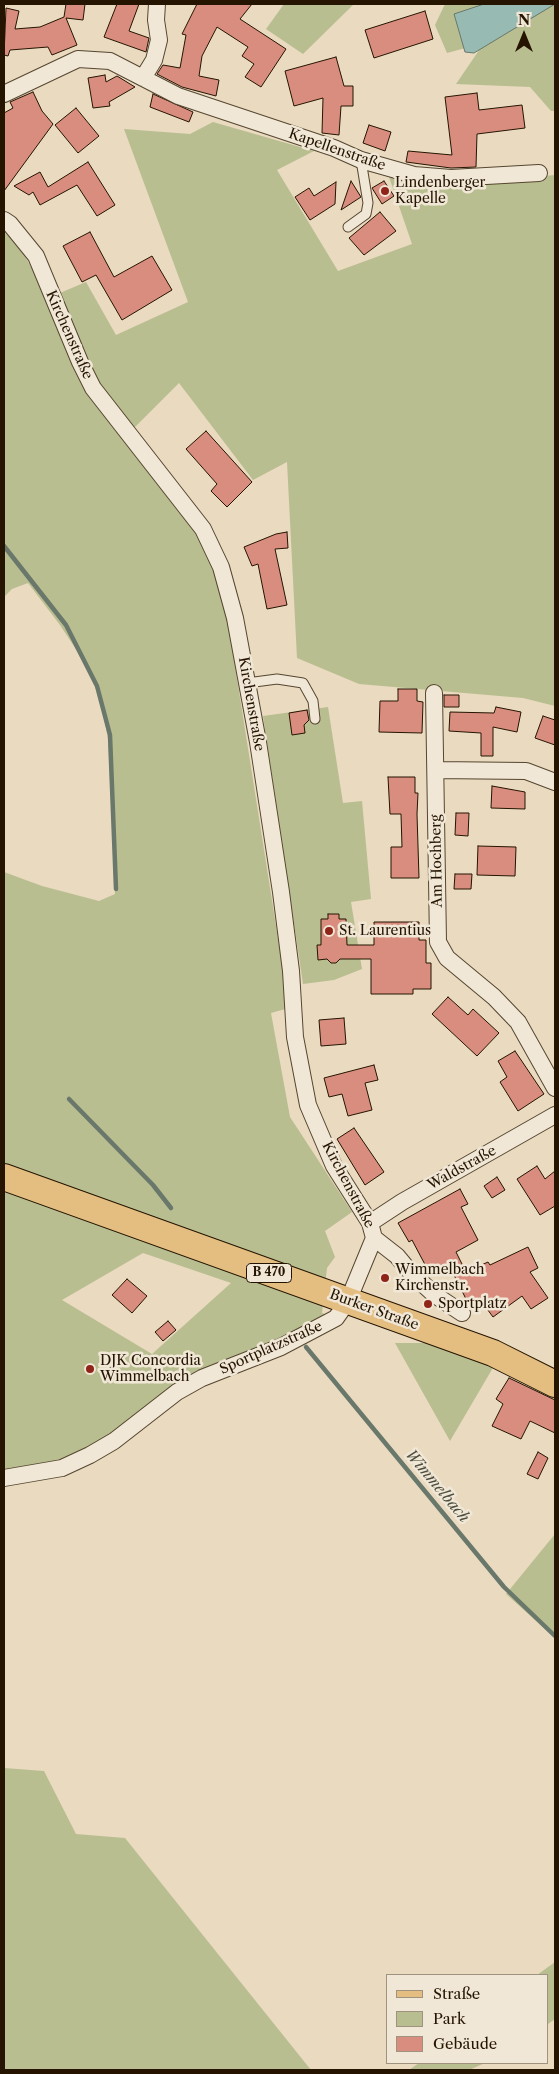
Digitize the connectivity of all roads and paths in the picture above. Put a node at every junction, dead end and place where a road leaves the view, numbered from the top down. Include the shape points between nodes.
1 (157, 4) edge
2 (143, 78) junction
3 (4, 94) edge
4 (361, 160) junction
5 (539, 173) dead end
6 (4, 220) edge
7 (348, 227) dead end
8 (247, 683) junction
9 (434, 693) dead end
10 (315, 720) dead end
11 (436, 770) junction
12 (555, 782) edge
13 (555, 1088) edge
14 (555, 1116) edge
15 (4, 1177) edge
16 (372, 1230) junction
17 (348, 1301) junction
18 (462, 1313) dead end
19 (555, 1384) edge
20 (4, 1478) edge

1 - 2 street via 159,40 154,60
2 - 3 street, Kapellenstraße via 110,61 78,59
2 - 4 street, Kapellenstraße via 178,96
4 - 5 street, Kapellenstraße via 414,175 451,178
4 - 7 lane via 368,203 366,214
6 - 8 street, Kirchenstraße via 36,256 93,388 203,529 221,567
8 - 10 lane via 277,679 303,684 313,701
8 - 16 street, Kirchenstraße via 281,892 295,1037 308,1105 334,1166
9 - 11 street, Am Hochberg
11 - 12 street via 526,771
11 - 13 street, Am Hochberg via 438,942 447,958 518,1022
14 - 16 street, Waldstraße via 402,1202
15 - 17 main road, Burker Straße / B 470
16 - 17 street, Kirchenstraße
16 - 18 street, Kirchenstraße via 411,1273
17 - 19 main road, Burker Straße / B 470 via 493,1353
17 - 20 street, Sportplatzstraße via 336,1318 324,1325 177,1392 114,1441 90,1455 62,1468

